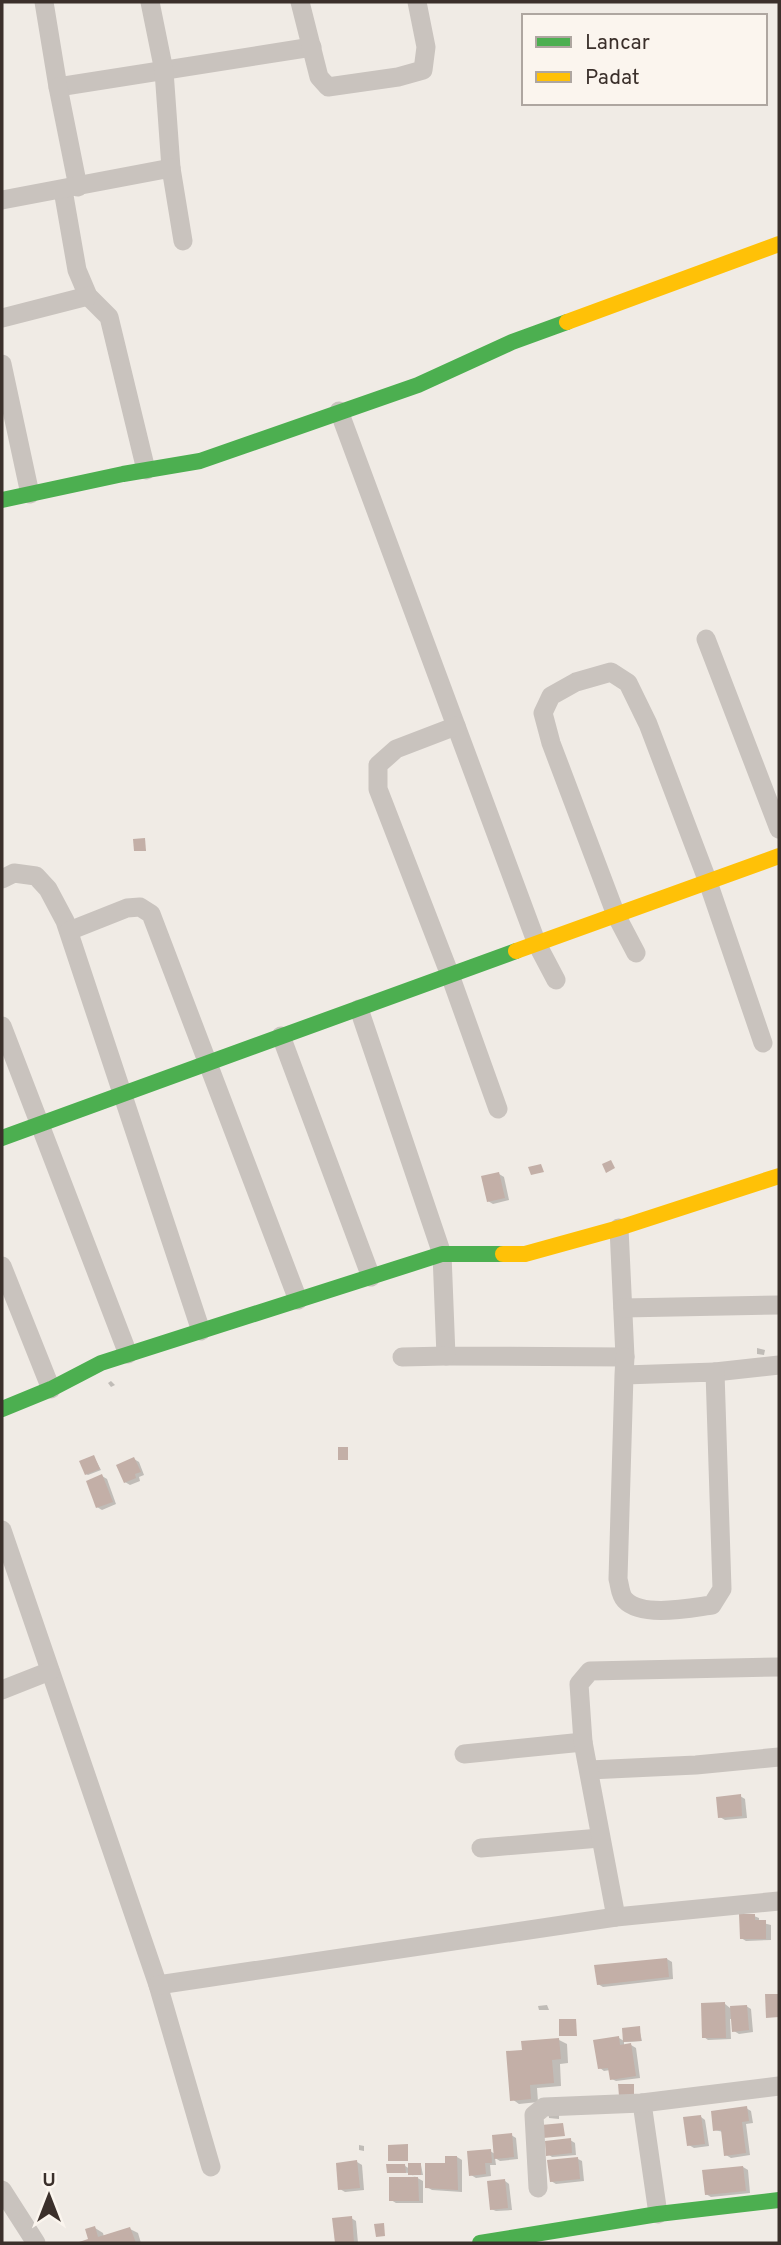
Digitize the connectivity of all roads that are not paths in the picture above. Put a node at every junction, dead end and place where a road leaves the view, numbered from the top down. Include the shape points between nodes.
1 (44, 2) edge
2 (150, 2) edge
3 (300, 2) edge
4 (417, 2) edge
5 (312, 47) junction
6 (164, 71) junction
7 (58, 87) junction
8 (171, 168) junction
9 (70, 188) junction
10 (2, 200) edge
11 (183, 241) dead end
12 (779, 244) edge
13 (88, 296) junction
14 (2, 318) edge
15 (2, 365) edge
16 (339, 411) junction
17 (146, 470) junction
18 (30, 494) junction
19 (2, 500) edge
20 (706, 639) dead end
21 (456, 726) junction
22 (779, 829) edge
23 (779, 856) edge
24 (2, 879) edge
25 (708, 882) junction
26 (616, 915) junction
27 (69, 931) junction
28 (537, 944) junction
29 (636, 953) dead end
30 (450, 975) junction
31 (556, 980) dead end
32 (359, 1009) junction
33 (2, 1026) edge
34 (281, 1036) junction
35 (763, 1043) dead end
36 (208, 1063) junction
37 (123, 1094) junction
38 (498, 1109) dead end
39 (41, 1124) junction
40 (2, 1138) edge
41 (779, 1176) edge
42 (619, 1228) junction
43 (442, 1254) junction
44 (2, 1266) edge
45 (371, 1277) junction
46 (298, 1300) junction
47 (779, 1305) edge
48 (622, 1308) junction
49 (201, 1331) junction
50 (128, 1354) junction
51 (446, 1356) junction
52 (402, 1357) dead end
53 (624, 1366) junction
54 (779, 1366) edge
55 (715, 1371) junction
56 (51, 1389) junction
57 (2, 1409) edge
58 (2, 1530) edge
59 (9, 1578) edge
60 (779, 1667) edge
61 (50, 1671) junction
62 (2, 1689) edge
63 (583, 1742) junction
64 (464, 1754) dead end
65 (779, 1757) edge
66 (589, 1770) junction
67 (779, 1770) edge
68 (600, 1838) junction
69 (481, 1848) dead end
70 (779, 1901) edge
71 (616, 1917) junction
72 (158, 1985) junction
73 (779, 2086) edge
74 (642, 2103) junction
75 (211, 2166) dead end
76 (538, 2188) dead end
77 (2, 2190) edge
78 (779, 2200) edge
79 (658, 2214) junction
80 (36, 2243) edge
81 (480, 2243) edge

1 - 7 street
2 - 6 street
3 - 5 street
4 - 5 street via 426,47 423,70 328,87 319,77
5 - 6 street
6 - 7 street
6 - 8 street
7 - 9 street
8 - 9 street
8 - 11 street
9 - 10 street
9 - 13 street via 77,270
12 - 16 street via 512,342 418,385
13 - 14 street
13 - 17 street via 109,317
15 - 18 street
16 - 17 street via 200,461
16 - 21 street
17 - 18 street
18 - 19 street
20 - 22 street
21 - 28 street
21 - 30 street via 396,749 378,765 378,789
23 - 25 street
24 - 27 street via 14,873 36,876 48,889
25 - 26 street
25 - 26 street via 628,683 611,672 576,682 551,696 543,713
25 - 35 street
26 - 28 street
26 - 29 street
27 - 36 street via 127,908 140,907 151,914
27 - 37 street
28 - 30 street
28 - 31 street
30 - 32 street
30 - 38 street
32 - 34 street
32 - 43 street
33 - 39 street
34 - 36 street
34 - 45 street
36 - 37 street
36 - 46 street
37 - 39 street
37 - 49 street
39 - 40 street
39 - 50 street
41 - 42 street
42 - 43 street via 525,1254
42 - 48 street
43 - 45 street
43 - 51 street
44 - 56 street
45 - 46 street
46 - 49 street
47 - 48 street
48 - 53 street
49 - 50 street
50 - 56 street
51 - 52 street
51 - 53 street
53 - 55 street
53 - 55 street via 618,1579 622,1598 633,1607 670,1611 712,1605 722,1589
54 - 55 street
56 - 57 street
58 - 59 street
59 - 61 street
60 - 63 street via 590,1671 579,1684
61 - 62 street
61 - 72 street
63 - 64 street
63 - 66 street
65 - 66 street
65 - 67 street
66 - 68 street
68 - 69 street
68 - 71 street
70 - 71 street
71 - 72 street
72 - 75 street
73 - 74 street
74 - 76 street via 538,2110 533,2122
74 - 79 street
77 - 80 street
78 - 79 street
79 - 81 street

